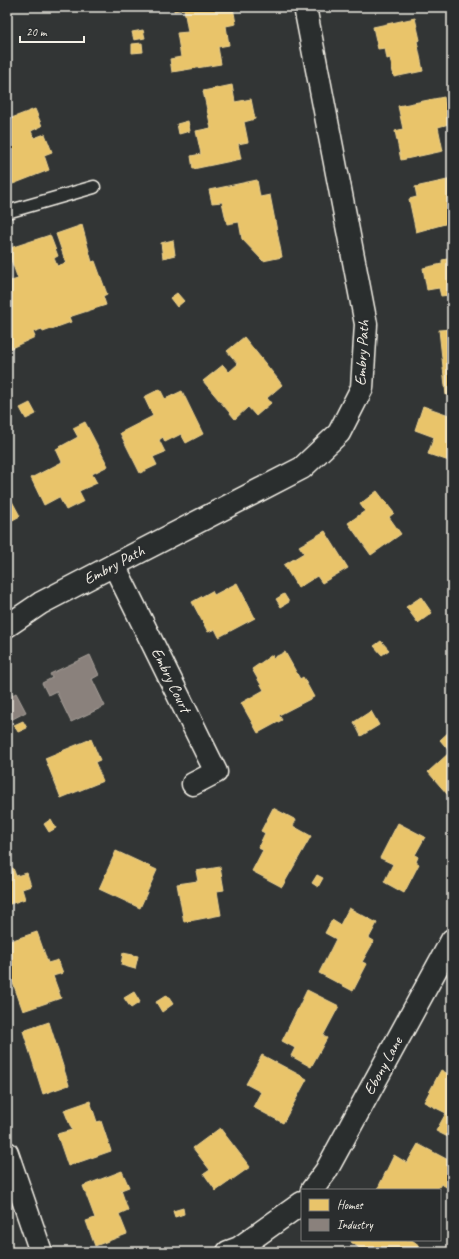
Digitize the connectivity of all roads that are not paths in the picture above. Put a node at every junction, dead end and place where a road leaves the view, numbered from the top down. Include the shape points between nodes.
1 (305, 7) edge
2 (94, 187) dead end
3 (7, 212) edge
4 (114, 564) junction
5 (7, 626) edge
6 (193, 784) dead end
7 (452, 940) edge
8 (7, 1153) edge
9 (313, 1189) edge
10 (301, 1204) edge
11 (41, 1252) edge
12 (228, 1252) edge

1 - 4 street, Embry Path via 366,324 362,388 339,433 302,468
2 - 3 lane
4 - 5 street, Embry Path
4 - 6 street, Embry Court via 216,772
7 - 9 street, Ebony Lane via 326,1171
8 - 11 street
10 - 12 street via 239,1248

